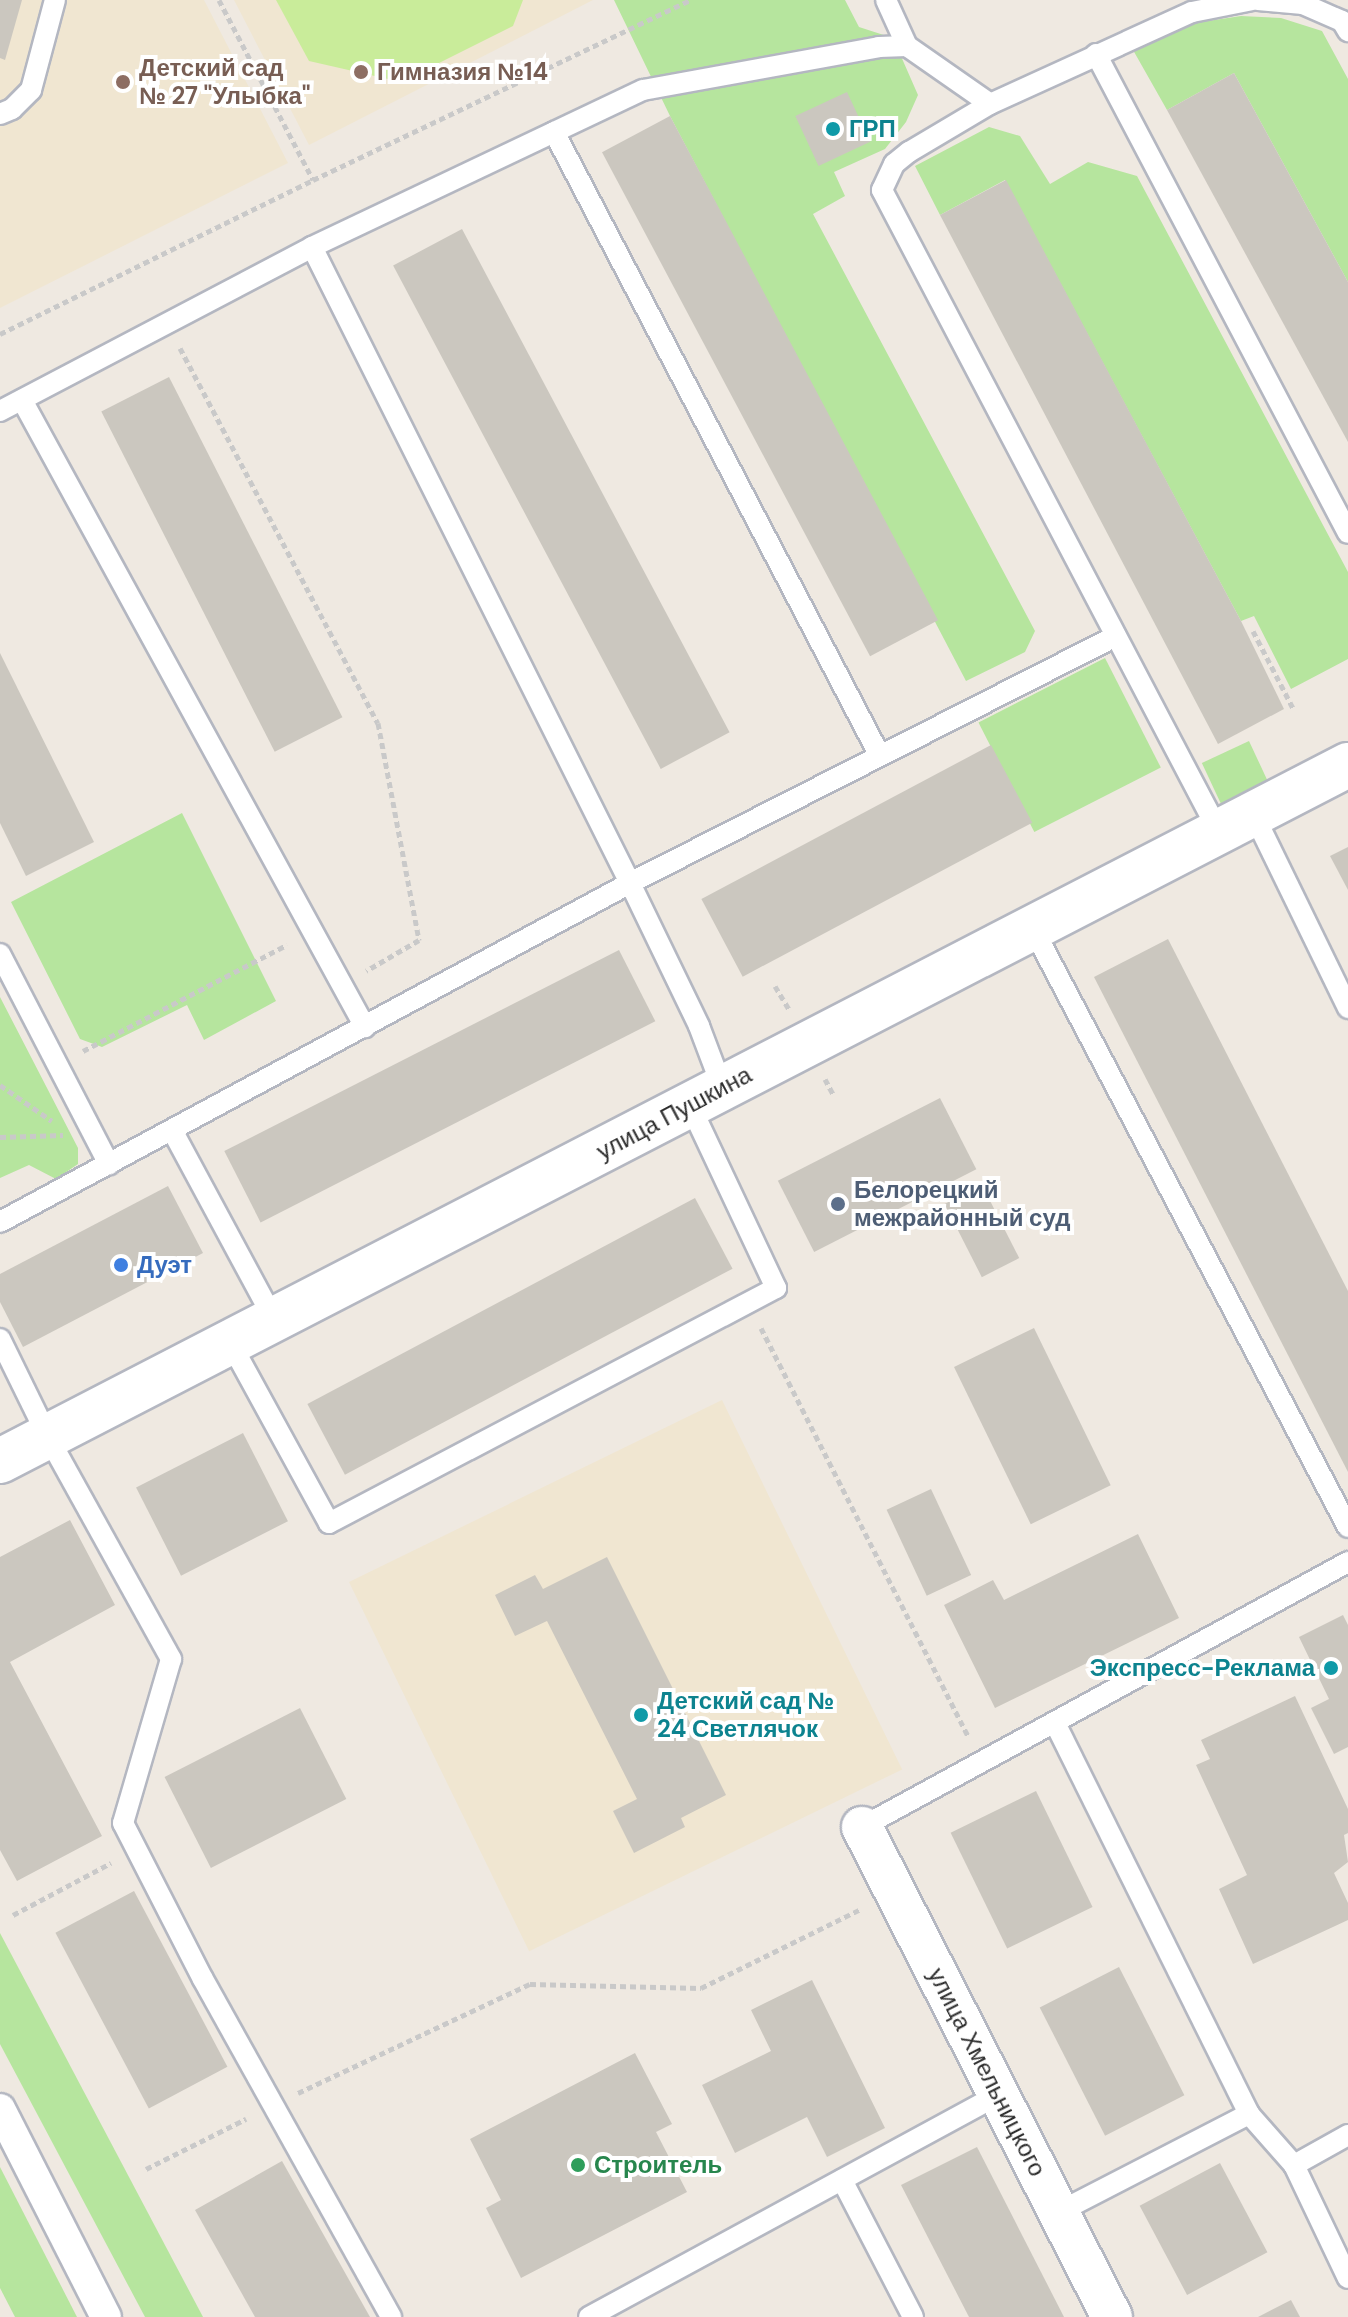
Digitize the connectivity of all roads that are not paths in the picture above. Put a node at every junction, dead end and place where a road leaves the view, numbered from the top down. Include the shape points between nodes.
1 (55, 0) edge
2 (886, 0) edge
3 (1255, 0) edge
4 (1348, 31) edge
5 (907, 46) junction
6 (1096, 54) junction
7 (990, 104) junction
8 (0, 114) edge
9 (554, 132) junction
10 (312, 247) junction
11 (22, 400) junction
12 (0, 411) edge
13 (1348, 533) edge
14 (1116, 636) junction
15 (880, 756) junction
16 (1348, 765) edge
17 (1236, 822) junction
18 (630, 883) junction
19 (1032, 927) junction
20 (0, 954) edge
21 (1348, 1008) edge
22 (365, 1027) junction
23 (706, 1096) junction
24 (172, 1130) junction
25 (109, 1164) junction
26 (0, 1222) edge
27 (275, 1321) junction
28 (0, 1339) edge
29 (231, 1344) junction
30 (48, 1437) junction
31 (0, 1461) edge
32 (1348, 1527) edge
33 (1348, 1562) edge
34 (1055, 1723) junction
35 (862, 1827) joint
36 (998, 2095) junction
37 (0, 2109) edge
38 (1249, 2114) junction
39 (1348, 2135) edge
40 (1294, 2165) junction
41 (842, 2180) junction
42 (1059, 2212) junction
43 (1348, 2278) edge
44 (106, 2317) edge
45 (391, 2317) edge
46 (589, 2317) edge
47 (913, 2317) edge
48 (1112, 2317) edge

1 - 8 lane via 31,90
2 - 5 lane
3 - 4 lane via 1303,4 1342,21
3 - 6 lane via 1192,12
5 - 7 lane
5 - 9 lane via 643,90
6 - 7 lane
6 - 13 lane
7 - 14 lane via 909,152 894,164 882,190
9 - 10 lane
9 - 15 lane
10 - 11 lane
10 - 18 lane
11 - 12 lane
11 - 22 lane
14 - 15 lane
14 - 17 lane
15 - 18 lane
16 - 17 main road, улица Пушкина
17 - 19 main road, улица Пушкина
17 - 21 lane
18 - 22 lane
18 - 23 lane via 699,1026
19 - 23 main road, улица Пушкина
19 - 32 lane
20 - 25 lane
22 - 24 lane
23 - 27 main road, улица Пушкина
23 - 29 lane via 776,1288 329,1523
24 - 25 lane
24 - 27 lane
25 - 26 lane
27 - 29 main road, улица Пушкина
28 - 30 lane
29 - 30 main road, улица Пушкина
30 - 31 main road, улица Пушкина
30 - 45 lane via 171,1659 123,1823 203,1979
33 - 34 lane
34 - 35 lane
34 - 38 lane
35 - 36 street, улица Хмельницкого
36 - 41 lane
36 - 42 street, улица Хмельницкого
37 - 44 street
38 - 40 lane
38 - 42 lane
39 - 40 lane
40 - 43 lane
41 - 46 lane
41 - 47 lane
42 - 48 street, улица Хмельницкого

